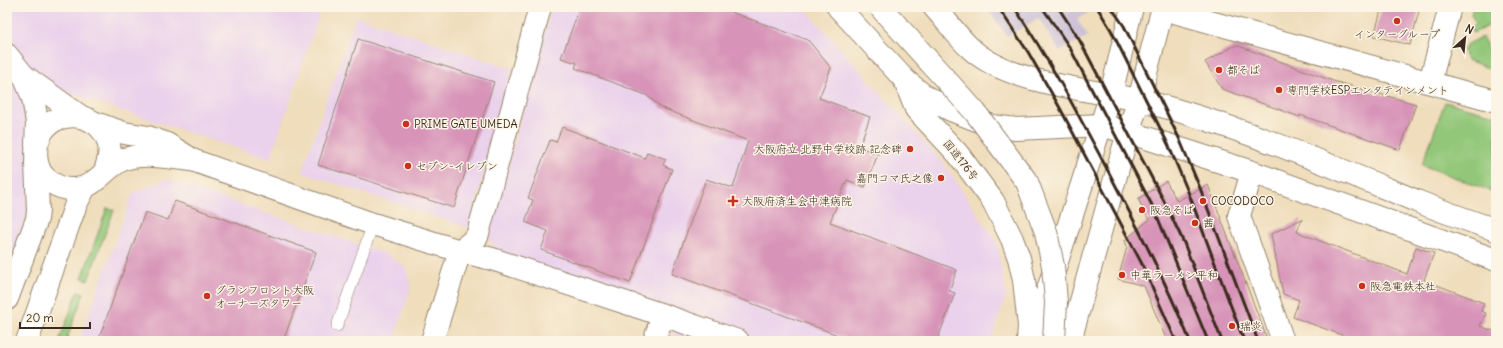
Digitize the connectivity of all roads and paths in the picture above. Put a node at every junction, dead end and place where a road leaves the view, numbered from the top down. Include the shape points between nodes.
1 (540, 7) edge
2 (838, 7) edge
3 (880, 7) edge
4 (934, 7) edge
5 (1132, 7) edge
6 (1450, 7) edge
7 (1163, 8) edge
8 (7, 55) edge
9 (24, 76) junction
10 (904, 79) junction
11 (1430, 82) junction
12 (1111, 94) junction
13 (1139, 100) junction
14 (1496, 101) edge
15 (87, 119) junction
16 (1102, 125) junction
17 (1128, 132) junction
18 (36, 151) junction
19 (192, 160) junction
20 (105, 171) junction
21 (1252, 172) junction
22 (85, 187) junction
23 (373, 224) junction
24 (1496, 230) edge
25 (460, 251) junction
26 (1496, 260) edge
27 (7, 299) edge
28 (663, 315) junction
29 (337, 326) dead end
30 (27, 341) edge
31 (432, 341) edge
32 (654, 341) edge
33 (738, 341) edge
34 (1030, 341) edge
35 (1054, 341) edge
36 (1070, 341) edge
37 (1283, 341) edge

1 - 25 main road via 477,237
2 - 10 main road, 国道176号
3 - 35 main road, bridge via 975,112 1027,182 1046,232 1053,266 1056,302
4 - 12 main road via 971,49 996,66 1063,86
5 - 12 main road, 国道176号
6 - 11 main road
7 - 11 main road
7 - 13 main road
8 - 9 main road
9 - 15 main road
9 - 18 main road via 33,98 37,122
10 - 16 main road via 926,97 992,126 1016,129
10 - 34 main road, 国道176号 via 916,109 967,166 993,201 1012,238 1024,280
11 - 14 main road
12 - 13 main road
12 - 16 main road, 国道176号
13 - 17 main road
13 - 24 main road via 1182,111 1330,164 1420,203
15 - 18 main road via 66,116 53,121 42,131
15 - 19 main road via 124,133 148,137 167,144
15 - 20 main road via 103,131 109,144 109,158
16 - 17 main road
16 - 34 main road, 国道176号
17 - 21 main road
17 - 36 main road
18 - 22 main road via 40,170 48,180 59,187 72,190
18 - 27 main road via 37,219
19 - 20 main road via 142,156 121,161
19 - 23 main road
20 - 22 main road via 96,181
21 - 26 main road
21 - 37 main road via 1239,216
22 - 30 main road via 76,204
23 - 25 main road
23 - 29 lane
25 - 28 main road
25 - 31 main road
28 - 32 main road
28 - 33 main road

